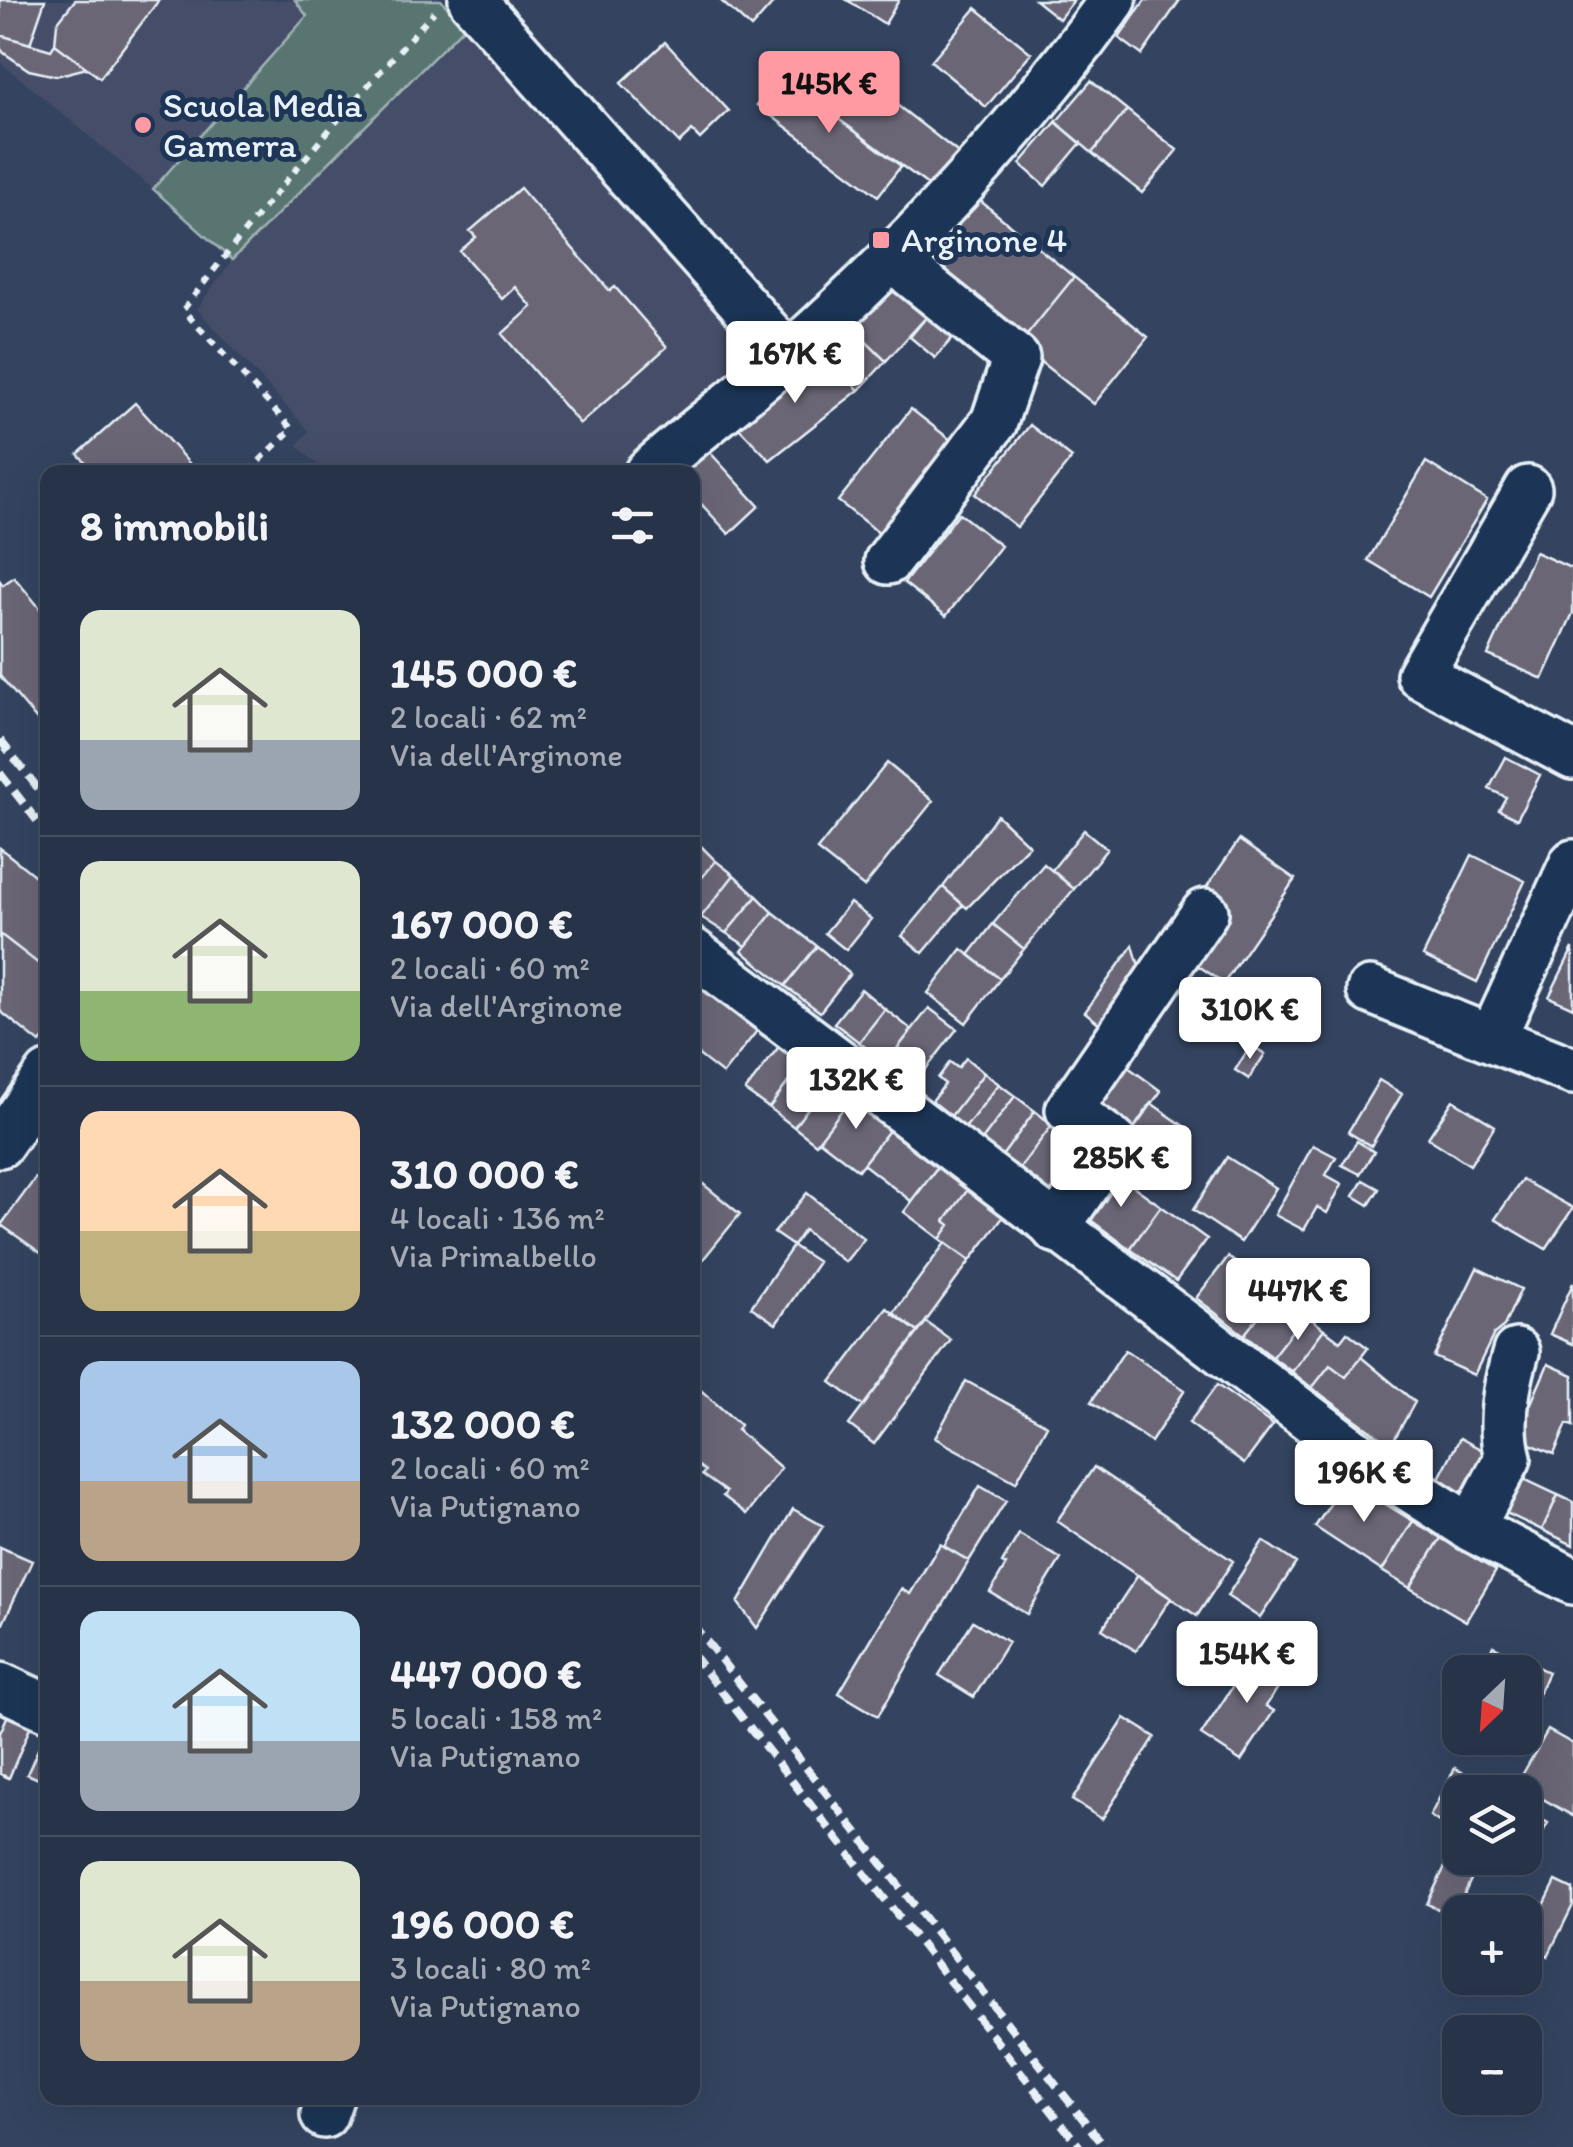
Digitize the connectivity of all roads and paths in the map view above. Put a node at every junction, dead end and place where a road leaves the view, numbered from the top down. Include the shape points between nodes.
1 (1113, 0) edge
2 (457, 1) edge
3 (891, 258) junction
4 (788, 356) junction
5 (255, 465) edge
6 (656, 465) edge
7 (1528, 489) dead end
8 (888, 560) dead end
9 (1573, 756) edge
10 (1573, 863) edge
11 (1206, 912) dead end
12 (700, 956) edge
13 (1370, 990) dead end
14 (1492, 1039) junction
15 (1573, 1071) edge
16 (40, 1086) edge
17 (0, 1144) edge
18 (1055, 1228) junction
19 (1516, 1352) dead end
20 (1471, 1528) junction
21 (1573, 1581) edge
22 (0, 1686) edge
23 (40, 1704) edge

1 - 3 street via 1050,85
2 - 4 street
2 - 5 path via 358,95 183,310 292,429
3 - 4 street
3 - 8 street via 1016,358 994,422
4 - 6 street
7 - 9 street via 1420,675
10 - 14 street
11 - 18 street via 1068,1110 1115,1143
12 - 18 street
13 - 14 street
14 - 15 street
16 - 17 street
18 - 20 street via 1354,1452
19 - 20 street via 1505,1388 1508,1458
20 - 21 street
22 - 23 street

